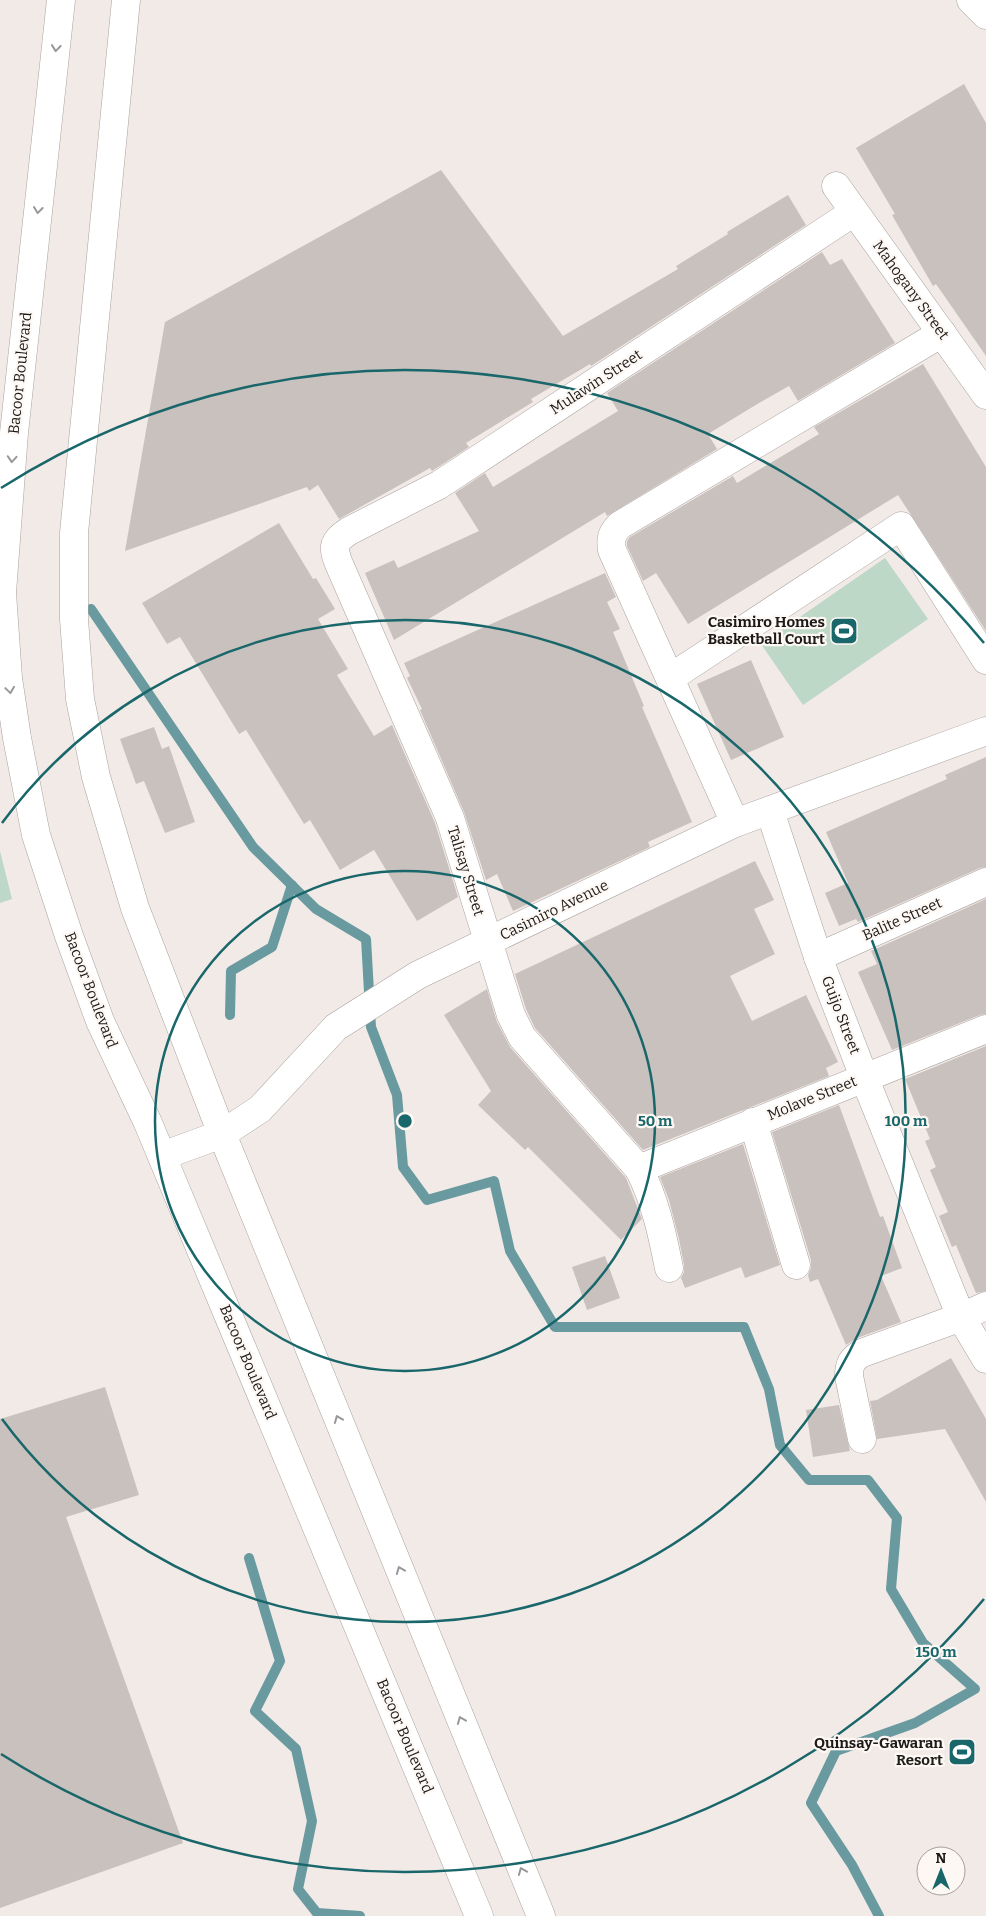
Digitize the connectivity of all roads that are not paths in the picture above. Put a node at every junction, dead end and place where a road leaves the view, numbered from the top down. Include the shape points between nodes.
1 (61, 0) edge
2 (126, 0) edge
3 (971, 0) edge
4 (986, 15) edge
5 (836, 186) dead end
6 (854, 212) junction
7 (942, 333) junction
8 (986, 395) edge
9 (334, 545) joint
10 (986, 660) edge
11 (670, 678) junction
12 (986, 731) edge
13 (770, 810) junction
14 (735, 823) junction
15 (986, 882) edge
16 (488, 942) junction
17 (818, 957) junction
18 (986, 1029) edge
19 (864, 1077) junction
20 (753, 1122) junction
21 (222, 1134) junction
22 (162, 1156) junction
23 (639, 1169) junction
24 (796, 1265) dead end
25 (669, 1268) dead end
26 (986, 1306) edge
27 (961, 1317) junction
28 (986, 1359) edge
29 (862, 1438) dead end
30 (479, 1916) edge
31 (541, 1916) edge

1 -> 22 street, Bacoor Boulevard via 14,432 2,593 8,678 36,835 100,1021
2 - 21 street via 74,533 74,619 79,690 96,777 135,908
3 - 4 street
5 - 6 street, Mahogany Street
6 - 7 street, Mahogany Street
6 - 9 street, Mulawin Street via 439,485 349,531
7 - 8 street, Mahogany Street
7 - 11 street via 620,524 614,531 610,540 612,550
9 - 16 street, Talisay Street via 334,553 450,818
10 - 11 street via 901,526
11 - 14 street
12 - 13 street, Casimiro Avenue
13 - 14 street, Casimiro Avenue
13 - 17 street, Guijo Street
14 - 16 street, Casimiro Avenue
15 - 17 street, Balite Street
16 - 21 street, Casimiro Avenue via 414,977 336,1027 260,1109
16 - 23 street, Talisay Street via 511,1015 522,1037
17 - 19 street, Guijo Street
18 - 19 street, Molave Street
19 - 20 street, Molave Street
19 - 27 street, Guijo Street
20 - 23 street, Molave Street
20 - 24 street
21 - 22 street, Casimiro Avenue
31 -> 21 street
22 - 30 street, Bacoor Boulevard
23 - 25 street, Talisay Street via 660,1225
26 - 27 street
27 - 28 street, Guijo Street
27 - 29 street via 854,1358 849,1366 849,1376

